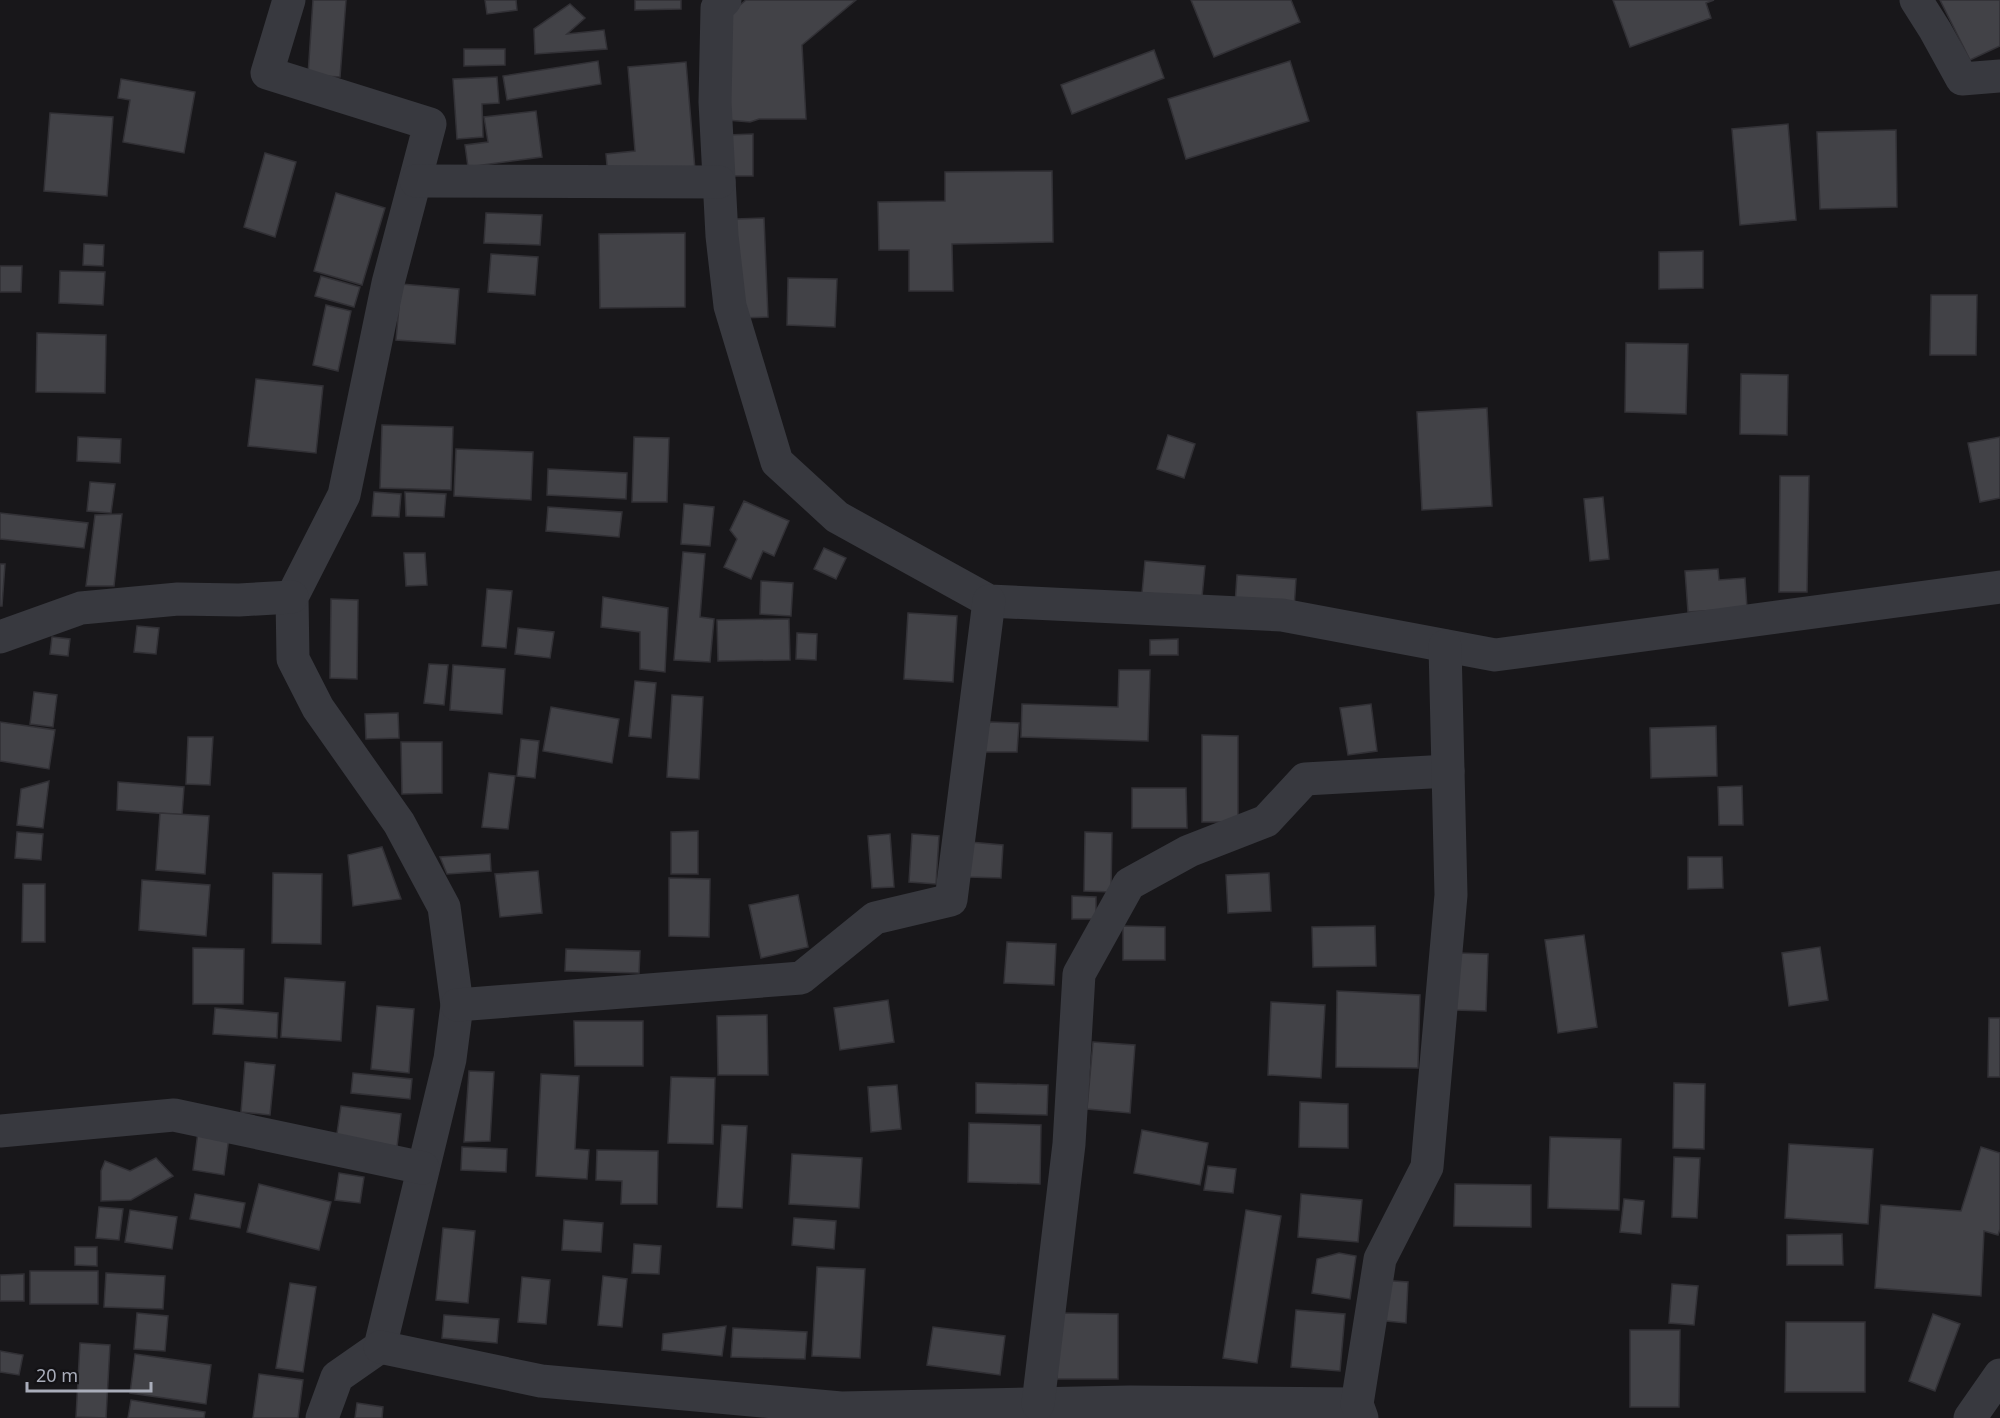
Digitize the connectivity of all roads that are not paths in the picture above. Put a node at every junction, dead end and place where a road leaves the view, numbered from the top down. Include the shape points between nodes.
1 (289, 0) edge
2 (725, 0) edge
3 (1916, 0) edge
4 (2000, 76) edge
5 (416, 181) junction
6 (719, 182) junction
7 (2000, 587) edge
8 (292, 597) junction
9 (989, 601) junction
10 (0, 637) edge
11 (1445, 645) junction
12 (1448, 771) junction
13 (457, 1005) junction
14 (0, 1131) edge
15 (423, 1168) junction
16 (380, 1347) junction
17 (2000, 1375) edge
18 (1038, 1404) junction
19 (1360, 1411) edge
20 (840, 1413) edge
21 (322, 1418) edge
22 (1970, 1418) edge

1 - 5 street via 267,73 430,124
2 - 6 street via 717,8 715,102
3 - 4 street via 1962,79
5 - 6 street
5 - 8 street via 388,283 344,495
6 - 9 street via 730,306 777,462 837,517
7 - 11 street via 1495,655
8 - 10 street via 178,599 81,608
8 - 13 street via 293,659 318,708 399,823 444,907
9 - 11 street via 1282,615
9 - 13 street via 951,900 875,918 801,978
11 - 12 street
12 - 18 street via 1305,779 1266,821 1190,851 1129,884 1079,974 1069,1144
12 - 19 street via 1451,895 1427,1167 1380,1259
13 - 15 street via 450,1059
14 - 15 street via 174,1115
15 - 16 street
16 - 20 street via 541,1381
16 - 21 street via 337,1377
17 - 22 street
18 - 19 street via 1130,1402
18 - 20 street

